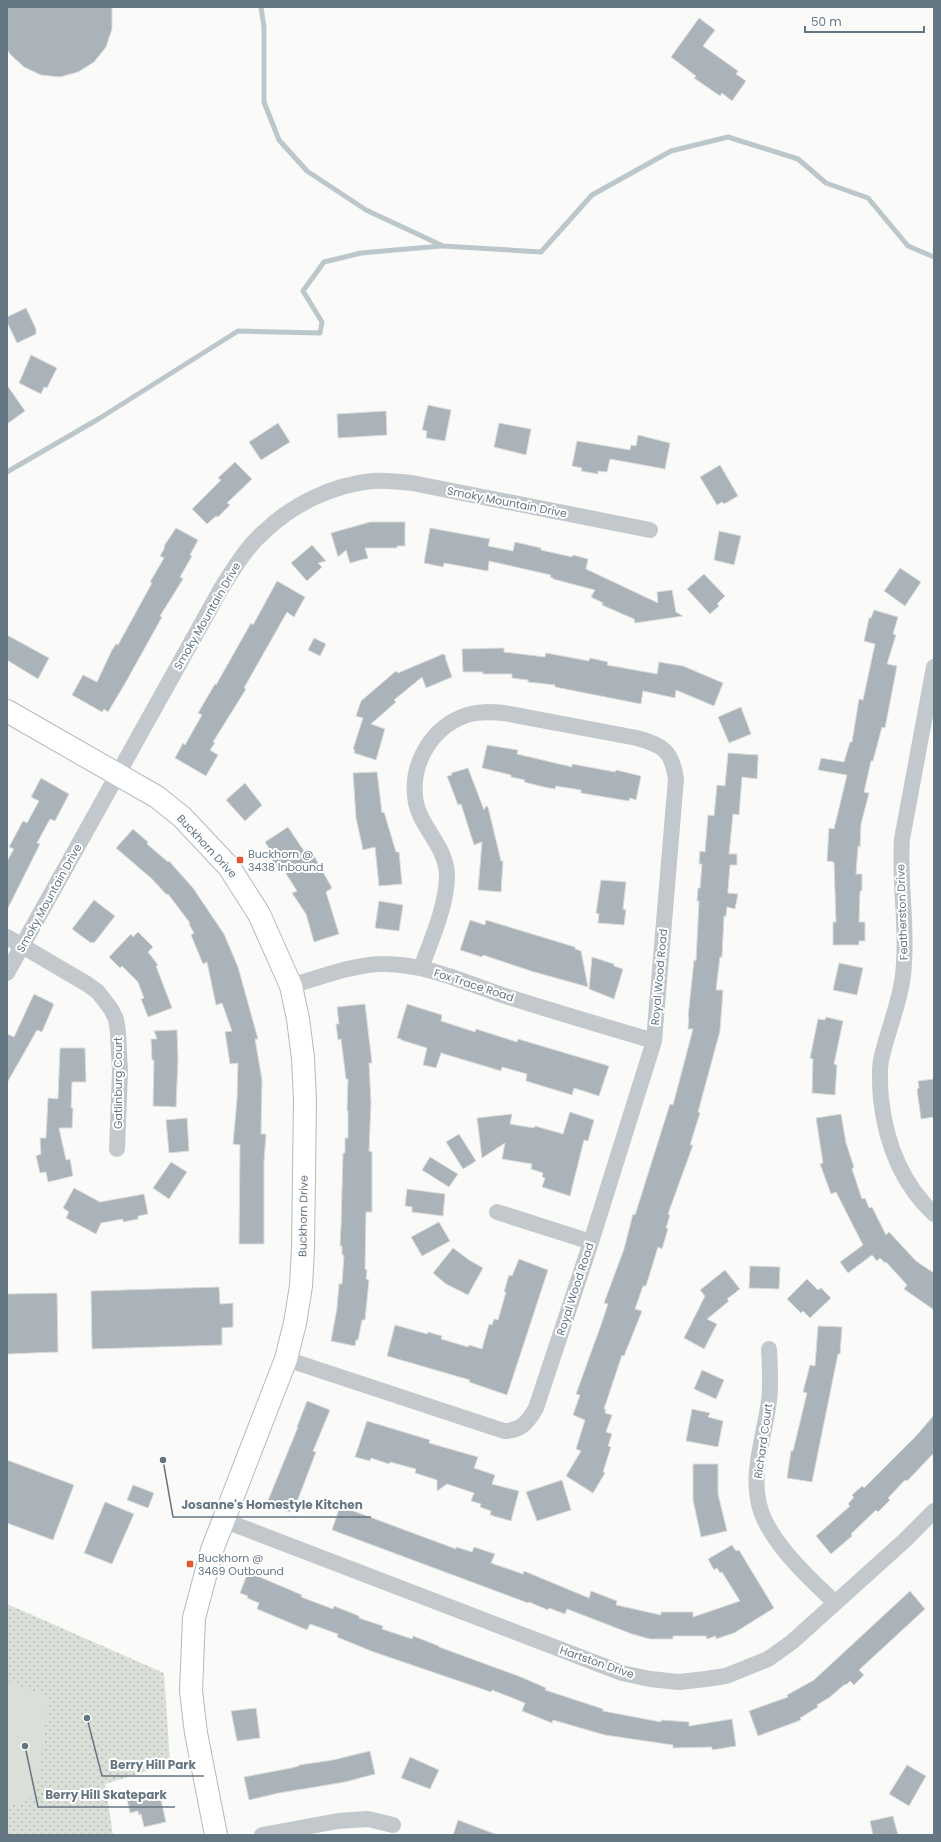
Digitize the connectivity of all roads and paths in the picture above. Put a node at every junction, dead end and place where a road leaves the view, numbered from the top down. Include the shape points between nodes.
1 (650, 530) dead end
2 (934, 667) edge
3 (7, 710) edge
4 (118, 774) junction
5 (7, 937) edge
6 (22, 945) junction
7 (421, 968) junction
8 (7, 973) edge
9 (291, 986) junction
10 (654, 1041) junction
11 (117, 1149) dead end
12 (497, 1212) dead end
13 (934, 1214) edge
14 (591, 1242) junction
15 (769, 1349) dead end
16 (286, 1359) junction
17 (934, 1511) edge
18 (223, 1520) junction
19 (835, 1602) junction
20 (393, 1825) dead end
21 (216, 1835) edge
22 (262, 1835) edge

1 - 4 street, Smoky Mountain Drive via 412,483 388,481 371,481 347,486 304,502 264,531 241,558 222,586
2 - 13 street, Featherston Drive via 902,839 900,861 904,912 904,965 881,1061 880,1087 883,1118 890,1147 905,1178 923,1204
3 - 4 street, Buckhorn Drive
4 - 6 street, Smoky Mountain Drive
4 - 9 street, Buckhorn Drive via 157,797 182,817 229,867 259,914
5 - 6 street, Gatlinburg Court
6 - 8 street, Smoky Mountain Drive
6 - 11 street, Gatlinburg Court via 88,984 98,992 116,1019 120,1045
7 - 9 street, Fox Trace Road via 396,964 369,965
7 - 10 street, Fox Trace Road
7 - 10 street, Royal Wood Road via 445,894 447,875 436,839 416,804 415,782 419,763 426,746 437,732 450,722 468,714 488,712 652,742 670,754 676,779
9 - 16 street, Buckhorn Drive via 303,1058 305,1100 301,1286
10 - 14 street, Royal Wood Road
12 - 14 street
14 - 16 street, Royal Wood Road via 536,1408 525,1425 512,1431 504,1431
15 - 19 street, Richard Court via 769,1400 756,1481 759,1501 764,1520 777,1542
16 - 18 street, Buckhorn Drive
17 - 19 street, Hartston Drive
18 - 19 street, Hartston Drive via 586,1660 622,1673 650,1679 679,1682 706,1679 726,1676 747,1668 792,1642
18 - 21 street, Buckhorn Drive via 206,1568 194,1618 191,1691 196,1733
20 - 22 street via 368,1819

